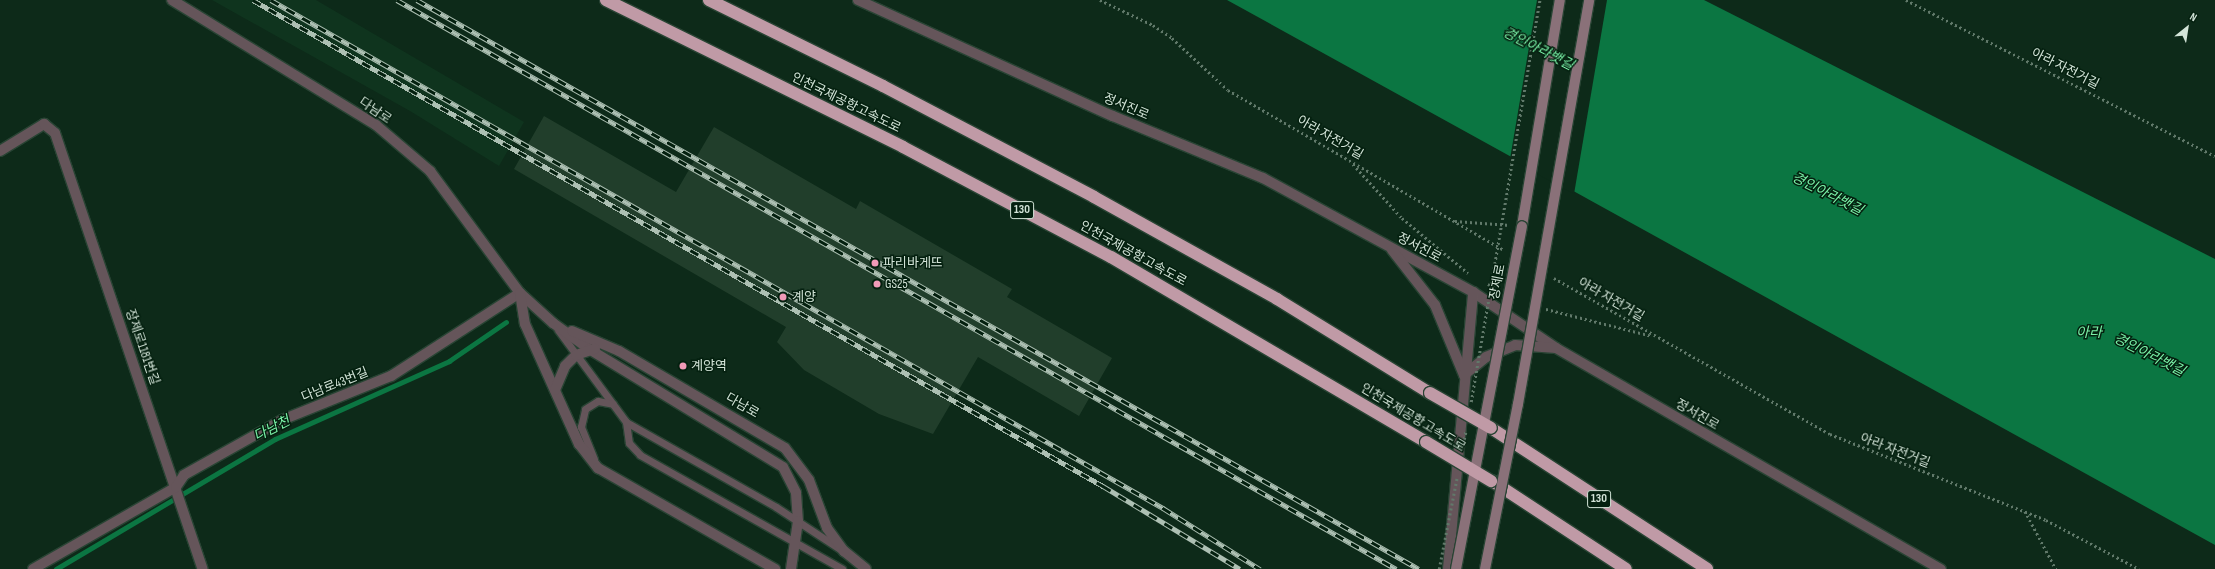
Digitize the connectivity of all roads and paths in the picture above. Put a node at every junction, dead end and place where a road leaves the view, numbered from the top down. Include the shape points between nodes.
1 (172, 0) edge
2 (606, 0) edge
3 (709, 0) edge
4 (858, 0) edge
5 (1100, 0) edge
6 (1540, 0) edge
7 (1560, 0) edge
8 (1589, 0) edge
9 (1906, 0) edge
10 (0, 150) edge
11 (2215, 156) edge
12 (1350, 161) junction
13 (1453, 220) junction
14 (1522, 226) junction
15 (1389, 247) junction
16 (1511, 254) dead end
17 (1550, 276) dead end
18 (1473, 277) dead end
19 (1480, 280) dead end
20 (1500, 290) dead end
21 (1473, 292) junction
22 (520, 293) junction
23 (1542, 308) dead end
24 (553, 323) junction
25 (1656, 337) junction
26 (1556, 348) junction
27 (589, 349) junction
28 (619, 351) junction
29 (576, 354) junction
30 (1464, 375) junction
31 (555, 390) junction
32 (613, 404) junction
33 (1470, 407) dead end
34 (626, 422) junction
35 (1467, 422) dead end
36 (1462, 453) dead end
37 (598, 468) junction
38 (1458, 469) dead end
39 (178, 493) junction
40 (2025, 511) junction
41 (798, 520) junction
42 (794, 545) junction
43 (844, 551) junction
44 (33, 569) edge
45 (203, 569) edge
46 (775, 569) edge
47 (791, 569) edge
48 (842, 569) edge
49 (866, 569) edge
50 (1439, 569) edge
51 (1448, 569) edge
52 (1456, 569) edge
53 (1485, 569) edge
54 (1626, 569) edge
55 (1707, 569) edge
56 (1941, 569) edge
57 (2056, 569) edge
58 (2139, 569) edge

1 - 22 street, 다남로 via 376,125 430,171
2 - 54 highway, 인천국제공항고속도로 / 130, bridge via 903,147 1111,257 1491,481
3 - 55 highway, 130, bridge via 882,86 1094,197 1277,299 1491,428
4 - 15 street, 정서진로 via 1113,116 1263,178
5 - 12 path, 아라 자전거길 via 1153,25 1228,90
6 - 33 path, bridge
7 - 14 main road, 장제로
8 - 53 main road, bridge via 1518,404
9 - 11 path, 아라 자전거길
10 - 39 street, 장제로1181번길 via 44,124 55,133
12 - 13 path, 아라 자전거길
12 - 18 path via 1402,218
13 - 14 path
13 - 16 path, 아라 자전거길
14 - 52 main road, 장제로, bridge
15 - 21 street, 정서진로
15 - 30 street via 1434,305
17 - 25 path, 아라 자전거길
19 - 20 path
21 - 26 street, 정서진로
21 - 30 street, 장제로
22 - 24 street, 다남로
22 - 31 street, 다남로 via 525,324
22 - 39 street, 다남로43번길 via 391,376 282,420 184,475
23 - 25 path
24 - 27 street, 다남로
24 - 28 street, 다남로
24 - 29 lane
25 - 40 path, 아라 자전거길 via 1830,434
26 - 30 street via 1515,345 1486,357
26 - 56 street, 정서진로
27 - 28 street
27 - 29 street
27 - 41 street, 다남로 via 784,467 796,493
28 - 43 street, 다남로 via 784,448 809,480 827,528
29 - 31 street via 564,366
29 - 32 lane
30 - 51 street, 장제로
31 - 37 street, 다남로 via 579,444
32 - 34 lane
32 - 37 lane via 598,401 585,409 581,427
34 - 41 lane
34 - 42 lane via 629,443 640,455
35 - 36 path, bridge
37 - 46 street, 다남로
38 - 50 path, bridge
39 - 44 street, 다남로43번길
39 - 45 street, 장제로1181번길
40 - 57 path
40 - 58 path, 아라 자전거길
41 - 42 street, 다남로
41 - 43 lane
42 - 47 street, 다남로
42 - 48 lane
43 - 49 street, 다남로

